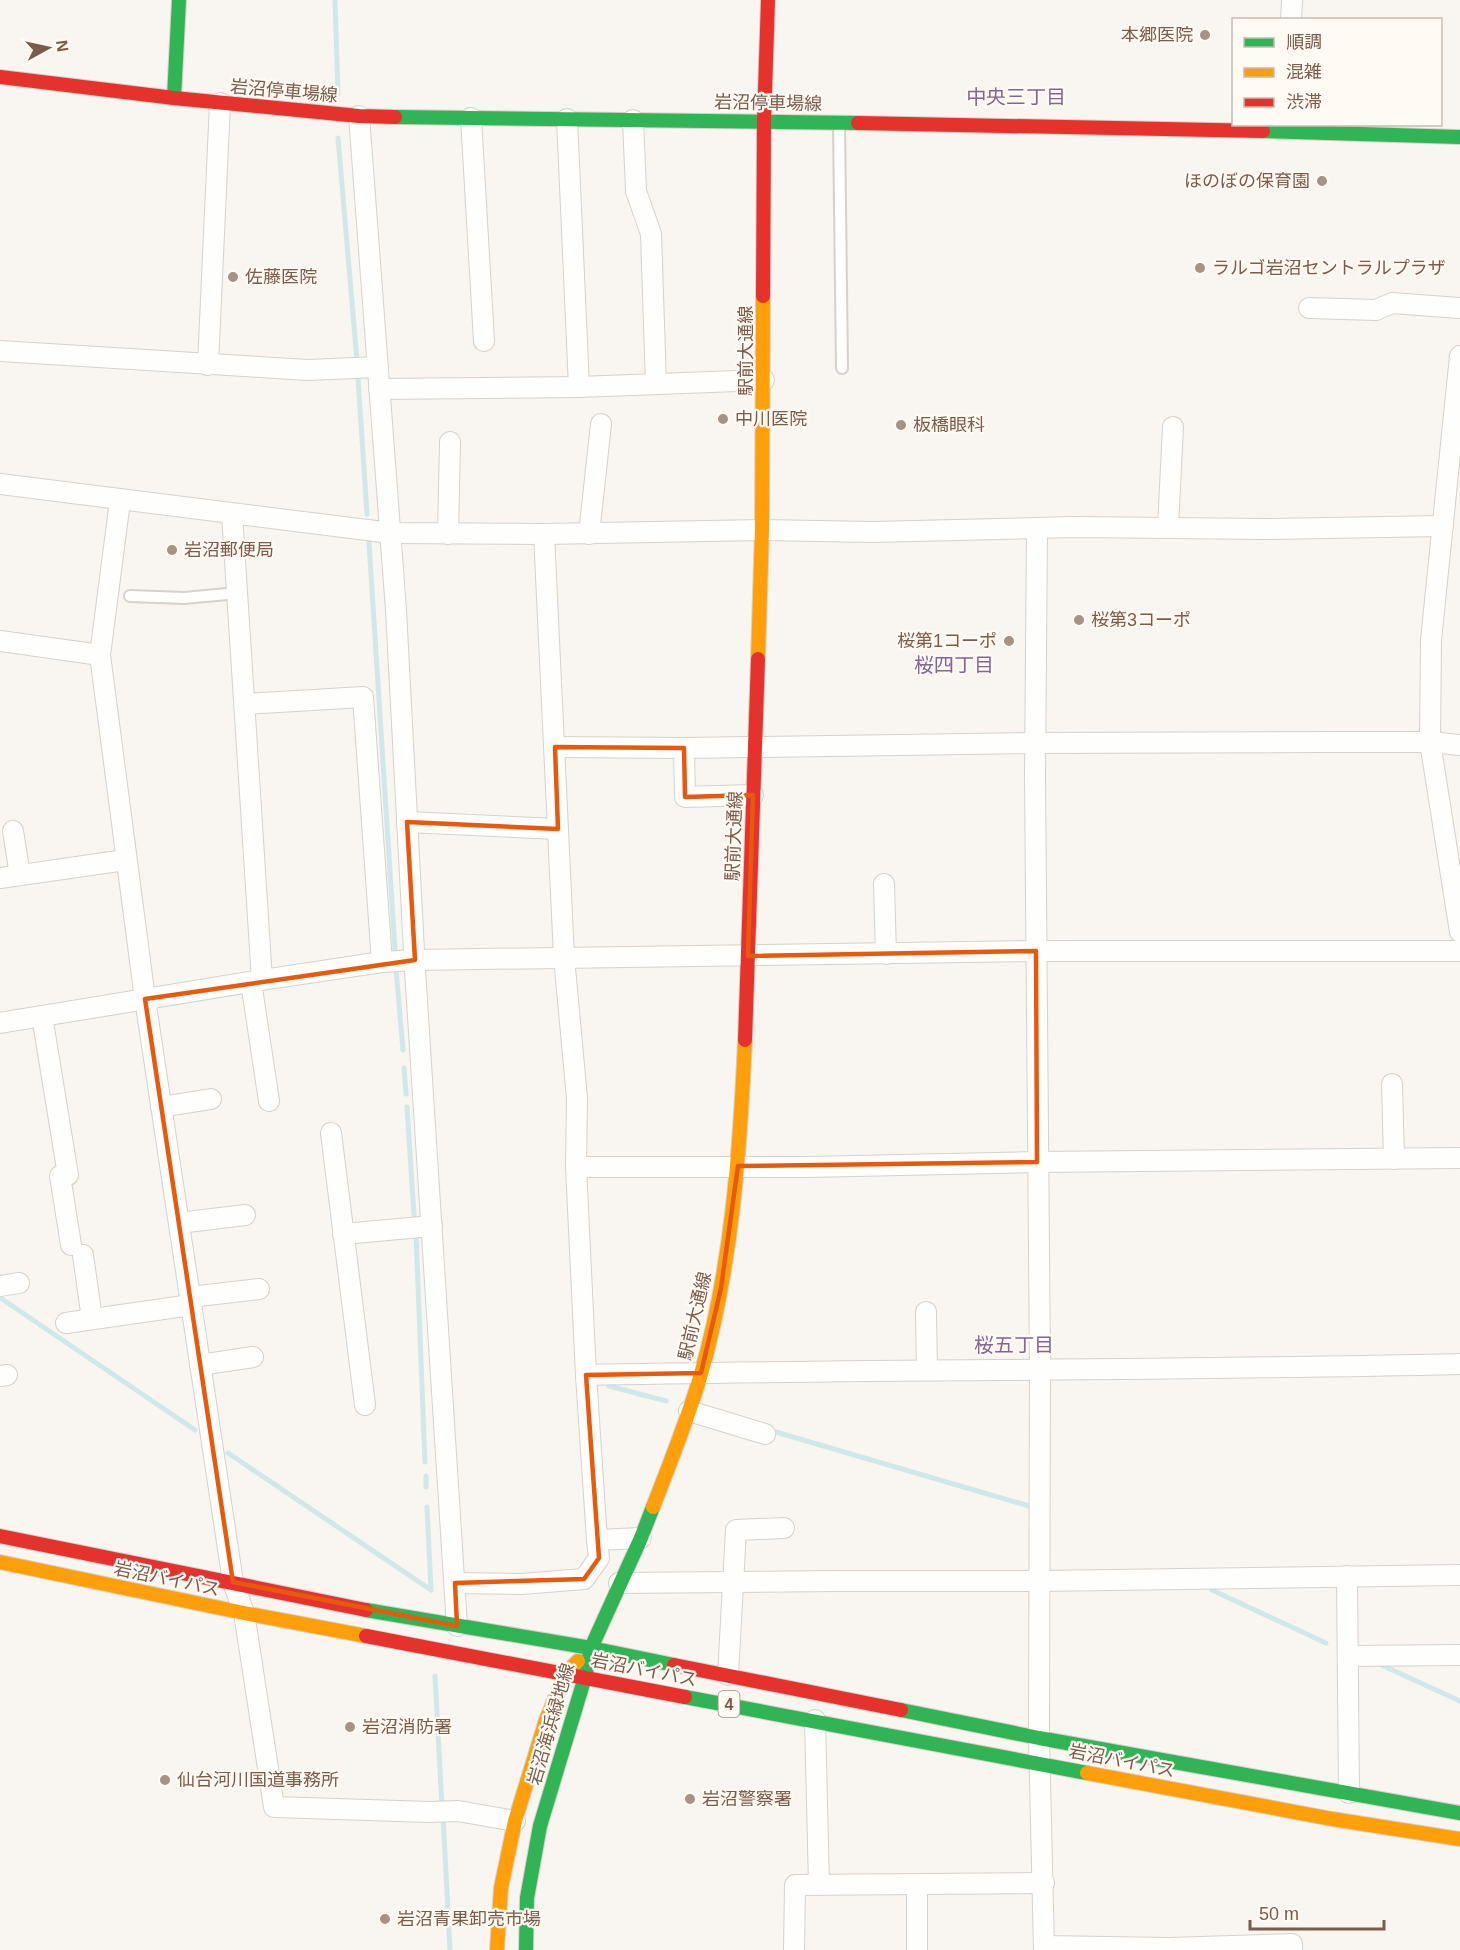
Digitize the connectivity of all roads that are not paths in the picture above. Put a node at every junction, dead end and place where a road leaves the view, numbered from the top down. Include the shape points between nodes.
1 (179, 0) edge
2 (768, 0) edge
3 (1292, 0) edge
4 (1291, 18) edge
5 (0, 76) edge
6 (174, 98) junction
7 (220, 103) junction
8 (358, 116) junction
9 (471, 118) junction
10 (567, 119) junction
11 (633, 120) junction
12 (764, 121) junction
13 (839, 122) junction
14 (1283, 127) edge
15 (1460, 137) edge
16 (1460, 308) edge
17 (1309, 309) dead end
18 (484, 341) dead end
19 (0, 351) edge
20 (1460, 356) edge
21 (208, 365) junction
22 (377, 367) junction
23 (842, 368) dead end
24 (764, 380) junction
25 (656, 384) junction
26 (579, 387) junction
27 (379, 389) junction
28 (601, 424) dead end
29 (1173, 427) dead end
30 (450, 442) dead end
31 (0, 484) edge
32 (120, 501) junction
33 (232, 514) junction
34 (1443, 526) junction
35 (1168, 527) junction
36 (1037, 528) junction
37 (762, 530) junction
38 (391, 533) junction
39 (448, 534) junction
40 (544, 534) junction
41 (589, 534) junction
42 (237, 593) junction
43 (130, 596) dead end
44 (0, 641) edge
45 (100, 655) junction
46 (245, 704) junction
47 (1430, 742) junction
48 (1035, 743) junction
49 (1460, 745) edge
50 (555, 747) junction
51 (755, 747) junction
52 (684, 748) junction
53 (753, 795) junction
54 (407, 822) junction
55 (558, 829) junction
56 (13, 831) dead end
57 (125, 860) junction
58 (20, 875) junction
59 (0, 878) edge
60 (884, 884) dead end
61 (1460, 932) edge
62 (1036, 951) junction
63 (1460, 951) edge
64 (886, 954) junction
65 (748, 956) junction
66 (564, 957) junction
67 (415, 960) junction
68 (382, 962) junction
69 (257, 981) junction
70 (145, 999) junction
71 (42, 1016) junction
72 (0, 1023) edge
73 (1392, 1084) dead end
74 (211, 1099) dead end
75 (269, 1101) dead end
76 (161, 1107) junction
77 (331, 1133) dead end
78 (1460, 1158) edge
79 (1394, 1159) junction
80 (1037, 1162) junction
81 (738, 1166) junction
82 (576, 1167) junction
83 (245, 1215) dead end
84 (179, 1224) junction
85 (432, 1226) junction
86 (343, 1234) junction
87 (259, 1289) dead end
88 (190, 1301) junction
89 (926, 1312) dead end
90 (92, 1320) junction
91 (66, 1323) dead end
92 (253, 1357) dead end
93 (1460, 1364) edge
94 (200, 1365) junction
95 (1040, 1369) junction
96 (927, 1370) junction
97 (701, 1373) junction
98 (586, 1375) junction
99 (365, 1405) dead end
100 (689, 1411) junction
101 (765, 1434) dead end
102 (784, 1528) dead end
103 (0, 1536) edge
104 (641, 1538) junction
105 (597, 1540) junction
106 (0, 1562) edge
107 (1460, 1575) edge
108 (1347, 1576) junction
109 (1041, 1581) junction
110 (233, 1582) junction
111 (734, 1582) junction
112 (455, 1583) junction
113 (619, 1583) junction
114 (244, 1613) junction
115 (457, 1626) junction
116 (591, 1648) junction
117 (1460, 1654) edge
118 (1348, 1656) junction
119 (566, 1673) junction
120 (728, 1675) junction
121 (585, 1677) junction
122 (815, 1720) junction
123 (1039, 1738) junction
124 (1040, 1764) junction
125 (1349, 1793) junction
126 (1460, 1813) edge
127 (516, 1821) junction
128 (1460, 1839) edge
129 (1044, 1883) junction
130 (917, 1884) junction
131 (819, 1885) junction
132 (1044, 1948) edge
133 (1169, 1949) edge
134 (497, 1950) edge
135 (526, 1950) edge
136 (794, 1950) edge
137 (917, 1950) edge
138 (1292, 1950) edge

1 - 6 main road
2 - 12 main road, 駅前大通線
3 - 4 street
5 - 6 main road, 岩沼停車場線
6 - 7 main road, 岩沼停車場線
7 - 8 main road, 岩沼停車場線
7 - 21 street
8 - 9 main road, 岩沼停車場線
8 - 22 street
9 - 10 main road, 岩沼停車場線
9 - 18 street
10 - 11 main road, 岩沼停車場線
10 - 26 street
11 - 12 main road, 岩沼停車場線
11 - 25 street via 636,191 651,234
12 - 13 main road, 岩沼停車場線
12 - 24 main road, 駅前大通線
13 - 14 main road, 岩沼停車場線
13 - 23 lane
14 - 15 main road, 岩沼停車場線
16 - 17 street via 1392,303 1377,310
19 - 21 street
20 - 34 street
21 - 22 street via 318,370
22 - 27 street
24 - 25 street
24 - 37 main road, 駅前大通線
25 - 26 street
26 - 27 street
27 - 38 street
28 - 41 street
29 - 35 street
30 - 39 street
31 - 32 street
32 - 33 street
32 - 45 street
33 - 38 street
33 - 42 street
34 - 35 street
34 - 47 street via 1431,640
35 - 36 street
36 - 37 street
36 - 48 street
37 - 41 street
37 - 51 main road, 駅前大通線
38 - 39 street
38 - 54 street
39 - 40 street
40 - 41 street
40 - 50 street
42 - 43 lane via 184,598
42 - 46 street
44 - 45 street
45 - 57 street
46 - 68 street via 363,697
46 - 69 street
47 - 48 street
47 - 49 street
47 - 61 street
48 - 51 street
48 - 62 street
50 - 52 street
50 - 55 street
51 - 52 street
51 - 53 main road, 駅前大通線
52 - 53 street via 685,797
53 - 65 main road, 駅前大通線
54 - 55 street
54 - 67 street
55 - 66 street
56 - 58 street
57 - 58 street
57 - 70 street
58 - 59 street
60 - 64 street
62 - 63 street
62 - 64 street
62 - 80 street
64 - 65 street
65 - 66 street
65 - 81 main road, 駅前大通線
66 - 67 street
66 - 82 street via 577,1098
67 - 68 street
67 - 85 street
68 - 69 street
69 - 70 street
69 - 75 street
70 - 71 street
70 - 76 street
71 - 72 street
71 - 90 street via 68,1175 60,1176
73 - 79 street
74 - 76 street
76 - 84 street
77 - 86 street
78 - 79 street
79 - 80 street
80 - 81 street
80 - 95 street
81 - 82 street
81 - 97 main road, 駅前大通線 via 721,1288
82 - 98 street
83 - 84 street
84 - 88 street
85 - 86 street
85 - 112 street
86 - 99 street
87 - 88 street
88 - 90 street
88 - 94 street
89 - 96 street
90 - 91 street
92 - 94 street
93 - 95 street
94 - 110 street
95 - 96 street
95 - 109 street
96 - 97 street
97 - 98 street
97 - 100 main road, 駅前大通線
98 - 105 street
100 - 101 street
100 - 104 main road, 駅前大通線
102 - 111 street via 736,1530
103 - 110 main road, 岩沼バイパス / 4
104 - 105 street
104 - 113 main road, 駅前大通線
105 - 112 street via 599,1558 584,1579
106 - 114 main road, 岩沼バイパス / 4
107 - 108 street
108 - 109 street
108 - 118 street
109 - 111 street
109 - 123 street
110 - 114 street
110 - 115 main road, 岩沼バイパス / 4
111 - 113 street
111 - 120 street
112 - 115 street
113 - 116 main road, 駅前大通線
114 - 119 main road, 岩沼バイパス / 4
114 - 127 street via 274,1807 458,1810
115 - 116 main road, 岩沼バイパス / 4
116 - 119 main road, 岩沼海浜緑地線
116 - 120 main road, 岩沼バイパス / 4
116 - 121 main road, 岩沼海浜緑地線
117 - 118 street
118 - 125 street
119 - 121 main road, 岩沼バイパス / 4
119 - 127 main road, 岩沼海浜緑地線 via 546,1720
120 - 123 main road, 岩沼バイパス / 4
121 - 122 main road, 岩沼バイパス / 4
121 - 135 main road, 岩沼海浜緑地線 via 540,1826 527,1898
122 - 124 main road, 岩沼バイパス / 4
122 - 131 street
123 - 124 street
123 - 125 main road, 岩沼バイパス / 4
124 - 128 main road, 岩沼バイパス / 4
124 - 129 street
125 - 126 main road, 岩沼バイパス / 4
127 - 134 main road, 岩沼海浜緑地線 via 501,1888
129 - 130 street
129 - 132 street
130 - 131 street
130 - 137 street
131 - 136 street via 795,1885
132 - 133 street
133 - 138 street via 1292,1944

